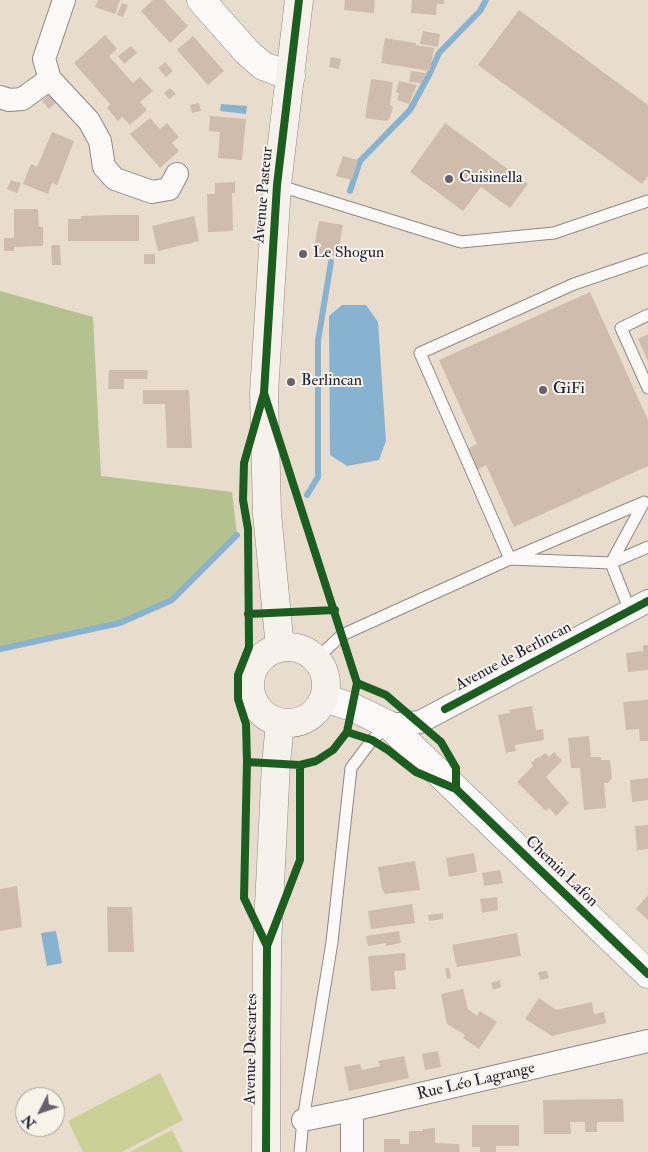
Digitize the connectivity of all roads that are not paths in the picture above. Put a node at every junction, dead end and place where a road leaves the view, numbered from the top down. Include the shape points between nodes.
1 (64, 0) edge
2 (201, 0) edge
3 (299, 0) edge
4 (291, 76) junction
5 (50, 79) junction
6 (0, 97) edge
7 (177, 174) dead end
8 (277, 185) junction
9 (648, 201) edge
10 (648, 259) edge
11 (648, 316) edge
12 (648, 388) edge
13 (645, 501) edge
14 (648, 547) edge
15 (510, 559) junction
16 (611, 564) junction
17 (639, 606) edge
18 (280, 648) junction
19 (316, 659) junction
20 (324, 698) junction
21 (280, 723) junction
22 (389, 726) junction
23 (648, 974) edge
24 (648, 1041) edge
25 (352, 1110) junction
26 (303, 1120) junction
27 (266, 1152) edge
28 (300, 1152) edge
29 (352, 1152) edge

1 - 5 street via 44,59
2 - 4 street via 263,66
3 - 4 main road, Avenue Pasteur
4 - 8 main road, Avenue Pasteur
5 - 6 street via 22,99
5 - 7 street via 89,121 100,142 104,167 116,179 152,192 169,189
8 - 9 lane via 461,242 554,233
8 - 18 main road, Avenue Pasteur via 264,394 267,513
10 - 15 lane via 574,284 420,353
11 - 12 lane via 621,328
13 - 15 lane
13 - 16 lane
14 - 16 lane
15 - 16 lane
15 - 19 lane via 342,635
16 - 17 lane
17 - 22 street, Avenue de Berlincan via 420,722
18 - 19 main road via 294,647
18 - 21 main road via 268,652 258,661 250,685 258,709
19 - 20 main road via 326,678
20 - 21 main road via 312,716 302,721
20 - 22 street, Chemin Lafon via 352,707
21 - 27 main road, Avenue Descartes via 268,946
22 - 23 street, Chemin Lafon
22 - 26 lane via 372,740 351,768 332,942
24 - 25 street, Rue Léo Lagrange
25 - 26 street, Rue Léo Lagrange
25 - 29 street
26 - 28 lane

